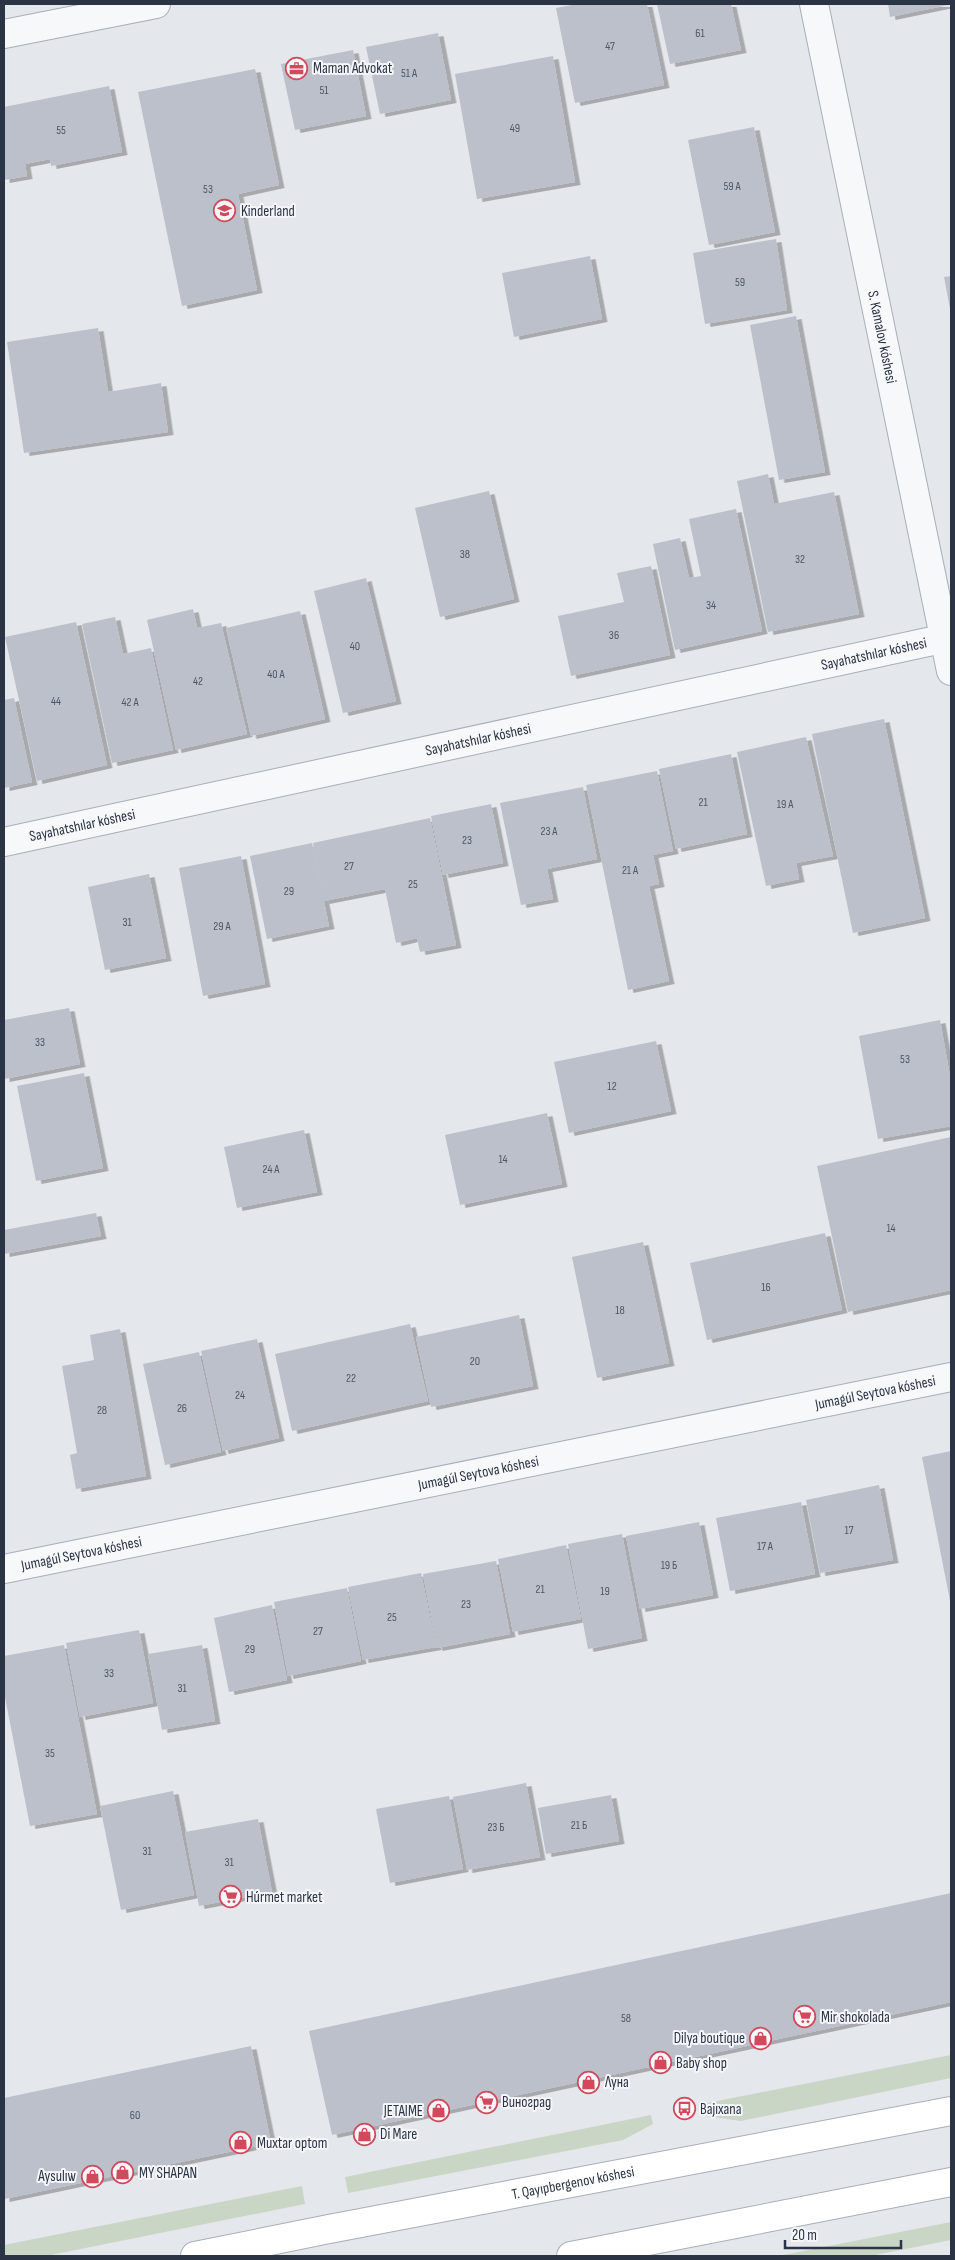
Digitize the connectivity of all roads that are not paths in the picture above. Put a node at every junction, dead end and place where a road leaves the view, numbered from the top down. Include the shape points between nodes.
1 (156, 4) edge
2 (814, 4) edge
3 (4, 34) edge
4 (948, 638) edge
5 (951, 671) edge
6 (4, 842) edge
7 (951, 1377) edge
8 (4, 1569) edge
9 (951, 2111) edge
10 (951, 2182) edge
11 (195, 2256) edge
12 (571, 2256) edge

1 - 3 street
2 - 4 street, S. Kamalov kóshesi
4 - 5 street, S. Kamalov kóshesi
4 - 6 street, Sayahatshılar kóshesi
7 - 8 street, Jumagúl Seytova kóshesi
9 - 11 main road, T. Qayıpbergenov kóshesi
10 - 12 main road

